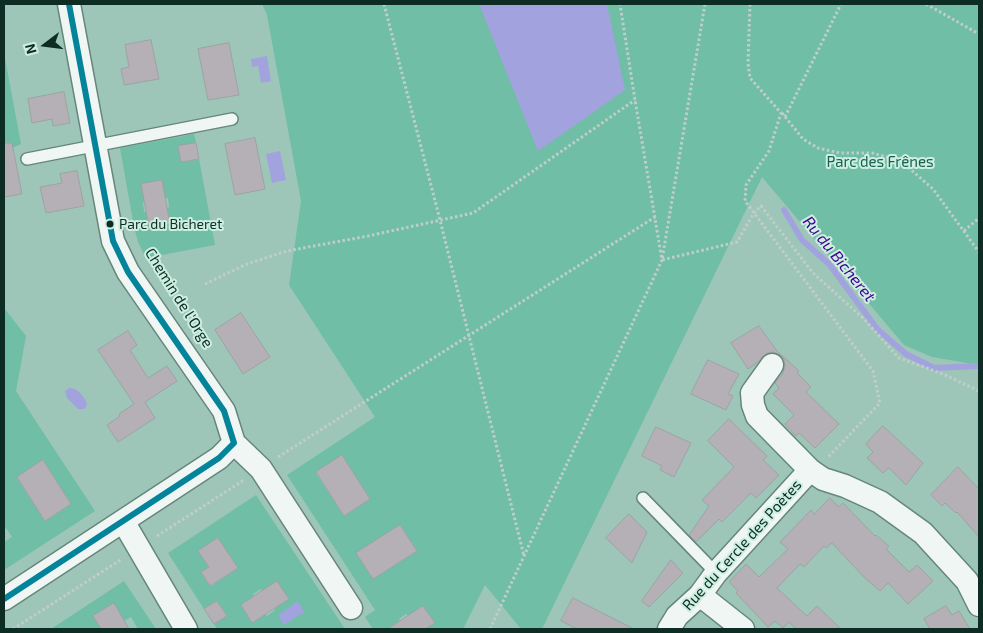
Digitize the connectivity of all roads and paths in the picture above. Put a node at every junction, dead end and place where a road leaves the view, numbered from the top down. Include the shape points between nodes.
1 (69, 4) edge
2 (384, 4) edge
3 (620, 4) edge
4 (705, 4) edge
5 (750, 4) edge
6 (841, 4) edge
7 (926, 4) edge
8 (979, 34) edge
9 (635, 100) junction
10 (781, 113) junction
11 (785, 117) junction
12 (232, 119) dead end
13 (96, 145) junction
14 (27, 159) dead end
15 (754, 213) junction
16 (655, 217) junction
17 (979, 218) edge
18 (440, 220) junction
19 (964, 231) junction
20 (979, 252) edge
21 (662, 260) junction
22 (205, 284) dead end
23 (468, 335) junction
24 (772, 365) dead end
25 (979, 391) edge
26 (234, 443) junction
27 (261, 469) junction
28 (810, 470) junction
29 (643, 498) dead end
30 (123, 521) junction
31 (139, 548) junction
32 (524, 556) junction
33 (716, 573) junction
34 (700, 595) junction
35 (4, 599) edge
36 (979, 605) edge
37 (351, 608) dead end
38 (13, 629) edge
39 (186, 629) edge
40 (490, 629) edge
41 (669, 629) edge
42 (743, 629) edge

1 - 13 street
2 - 18 path
3 - 9 path
4 - 21 path
5 - 10 path via 750,78
6 - 11 path
7 - 8 path
9 - 16 path
9 - 18 path via 472,213
10 - 11 path
10 - 15 path via 769,151 746,185 745,201
11 - 19 path via 803,139 818,148 840,153 872,153 901,161 933,189
12 - 13 lane
13 - 14 lane
13 - 26 street via 114,241 128,272 224,411
15 - 21 path via 737,242
15 - 25 path via 760,206 813,273 863,318 899,358
15 - 28 path via 874,371 880,403 829,456
16 - 21 path
16 - 23 path
17 - 19 path
18 - 22 path via 287,251 247,264
18 - 23 path
19 - 20 path
21 - 32 path
23 - 27 path
23 - 32 path
24 - 28 street via 752,393 753,405 757,416
26 - 27 street
26 - 30 street via 219,458
27 - 31 path
27 - 37 street
28 - 33 street, Rue du Cercle des Poètes
28 - 36 street, Rue du Cercle des Poètes via 823,479 880,502 923,533 967,581
29 - 33 lane
30 - 31 street
30 - 35 street
31 - 38 path
31 - 39 street
32 - 40 path
33 - 34 street, Rue du Cercle des Poètes
34 - 41 street, Rue du Cercle des Poètes via 677,616
34 - 42 street

